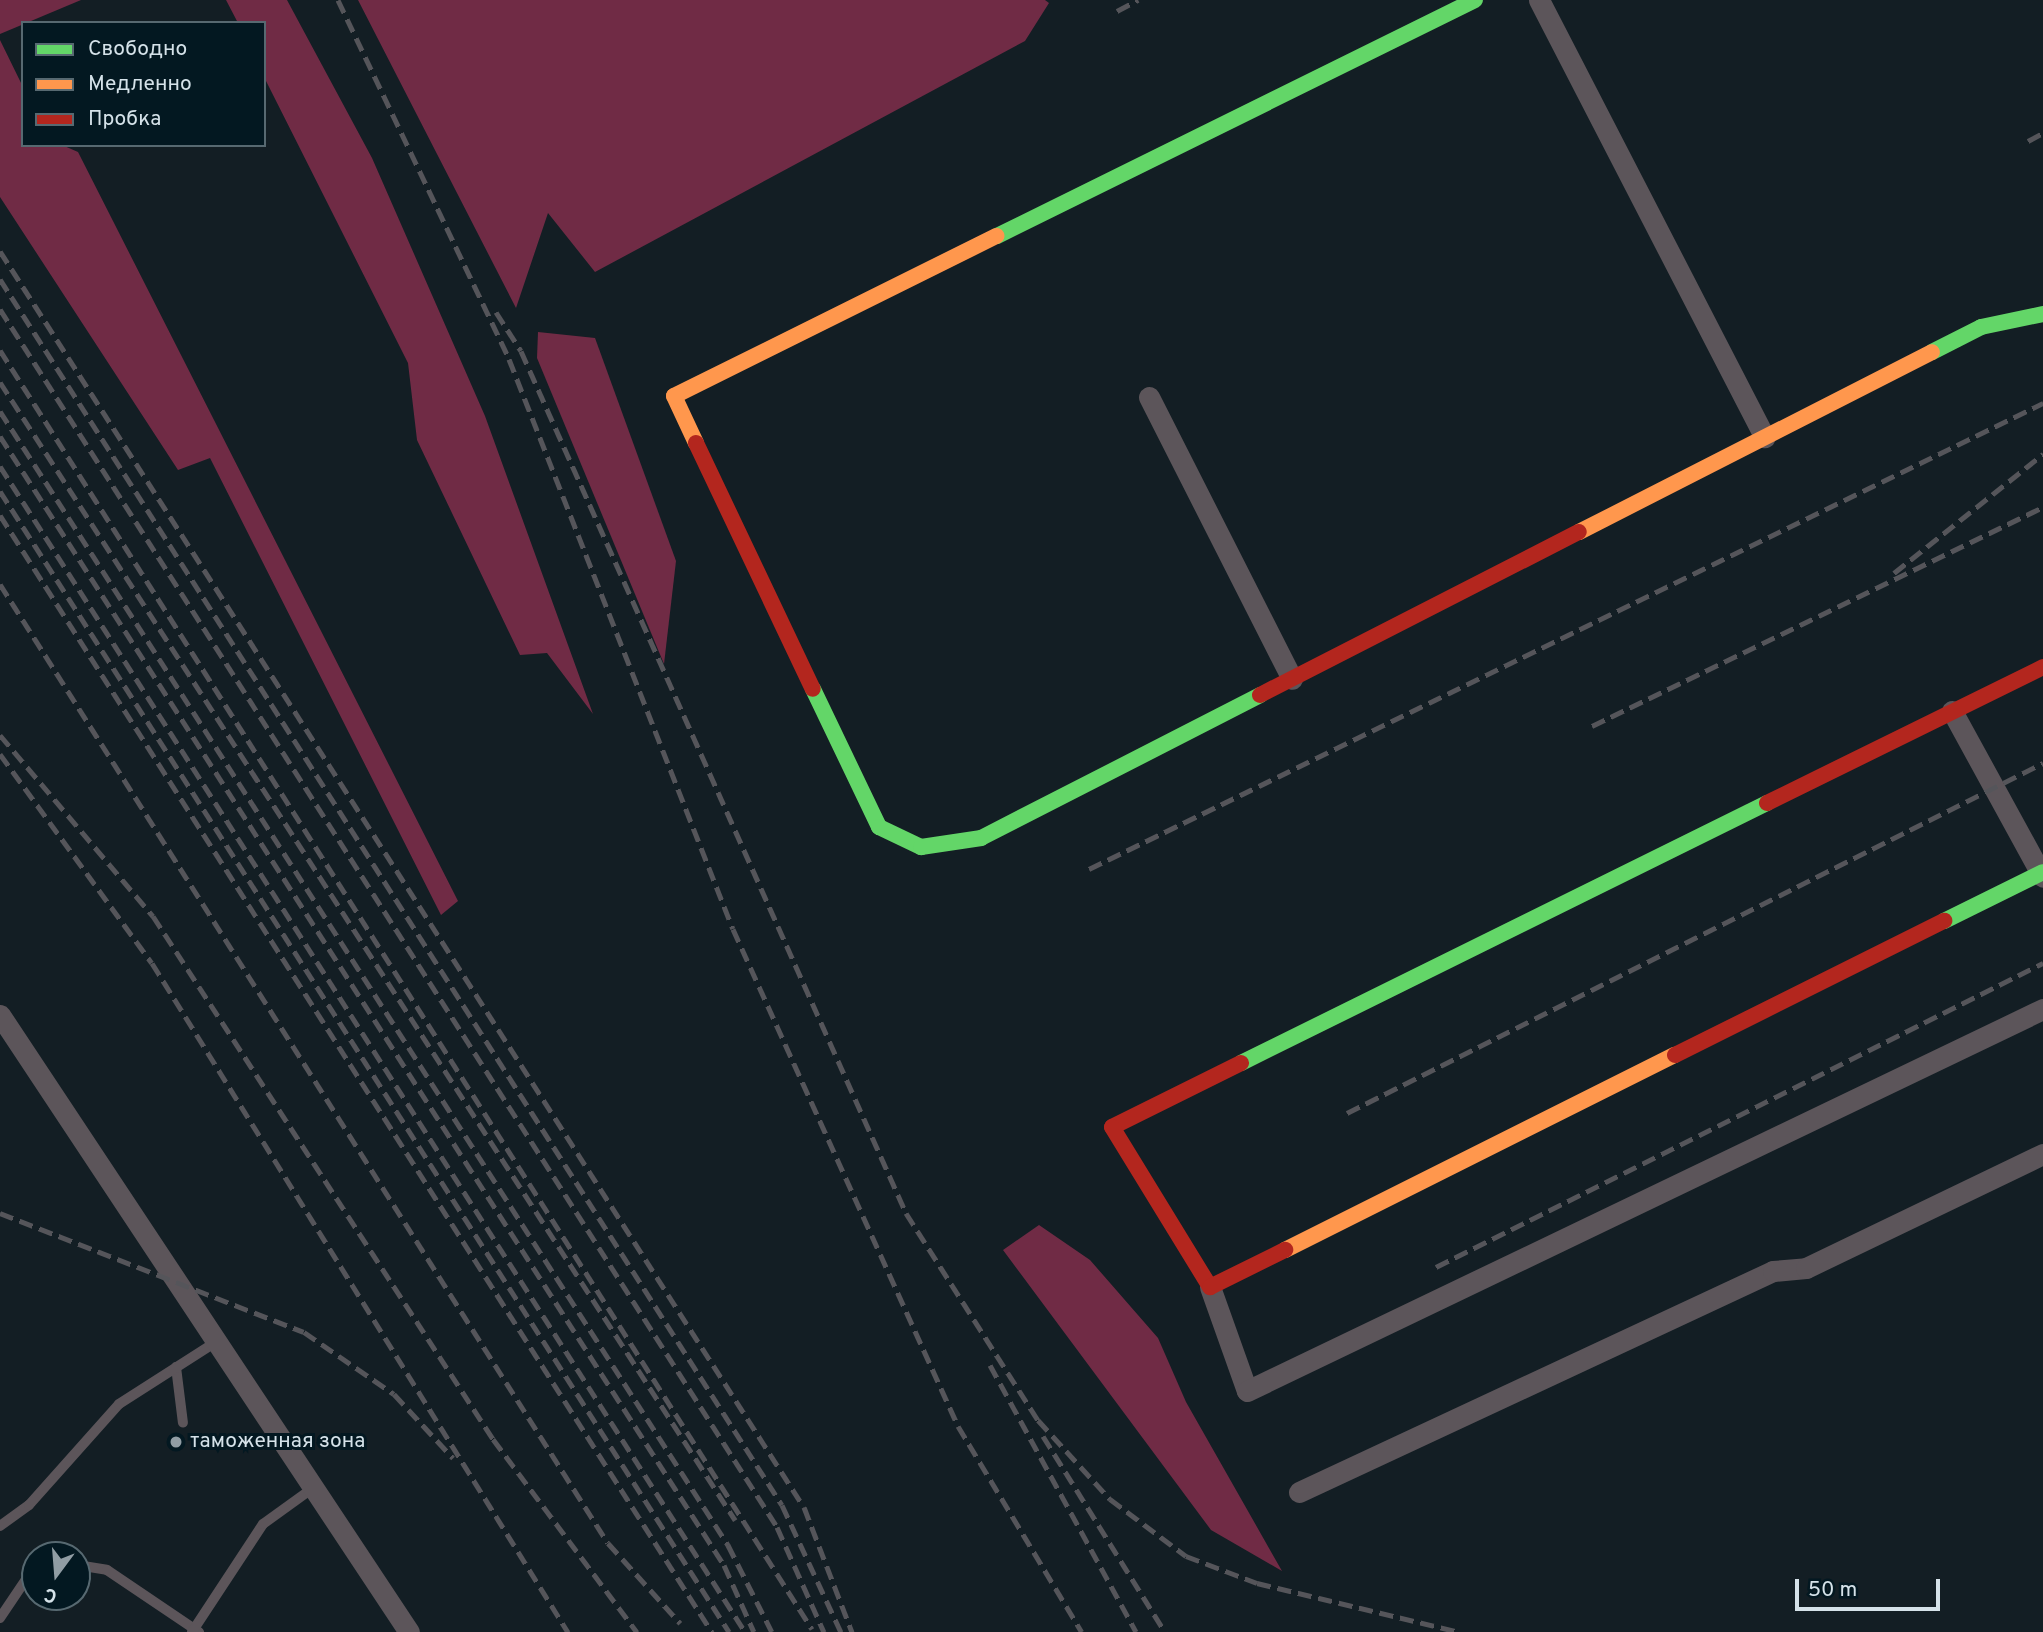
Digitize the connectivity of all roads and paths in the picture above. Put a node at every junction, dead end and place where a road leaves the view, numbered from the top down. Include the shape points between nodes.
1 (1475, 0) edge
2 (1539, 0) edge
3 (2043, 314) edge
4 (1149, 397) dead end
5 (1765, 437) junction
6 (2043, 667) edge
7 (1292, 679) junction
8 (1952, 711) junction
9 (2041, 874) edge
10 (2043, 1009) edge
11 (0, 1015) edge
12 (2043, 1154) edge
13 (1210, 1287) junction
14 (216, 1342) junction
15 (176, 1367) junction
16 (183, 1423) dead end
17 (313, 1488) junction
18 (1299, 1492) dead end
19 (0, 1526) edge
20 (91, 1567) edge
21 (21, 1587) edge
22 (0, 1618) edge
23 (195, 1631) edge
24 (409, 1632) edge

1 - 7 street via 674,396 879,827 921,847 981,838
2 - 5 street
3 - 5 street via 1981,327
4 - 7 street
5 - 7 street
6 - 8 street
8 - 9 street
8 - 13 street via 1112,1126
9 - 13 street
10 - 13 street via 1247,1391
11 - 14 street
12 - 18 street via 1806,1268 1773,1271
14 - 15 lane
14 - 17 street
15 - 16 lane
15 - 19 lane via 119,1404 29,1505
17 - 23 lane via 262,1524
17 - 24 street
20 - 23 lane via 107,1570
21 - 22 lane

